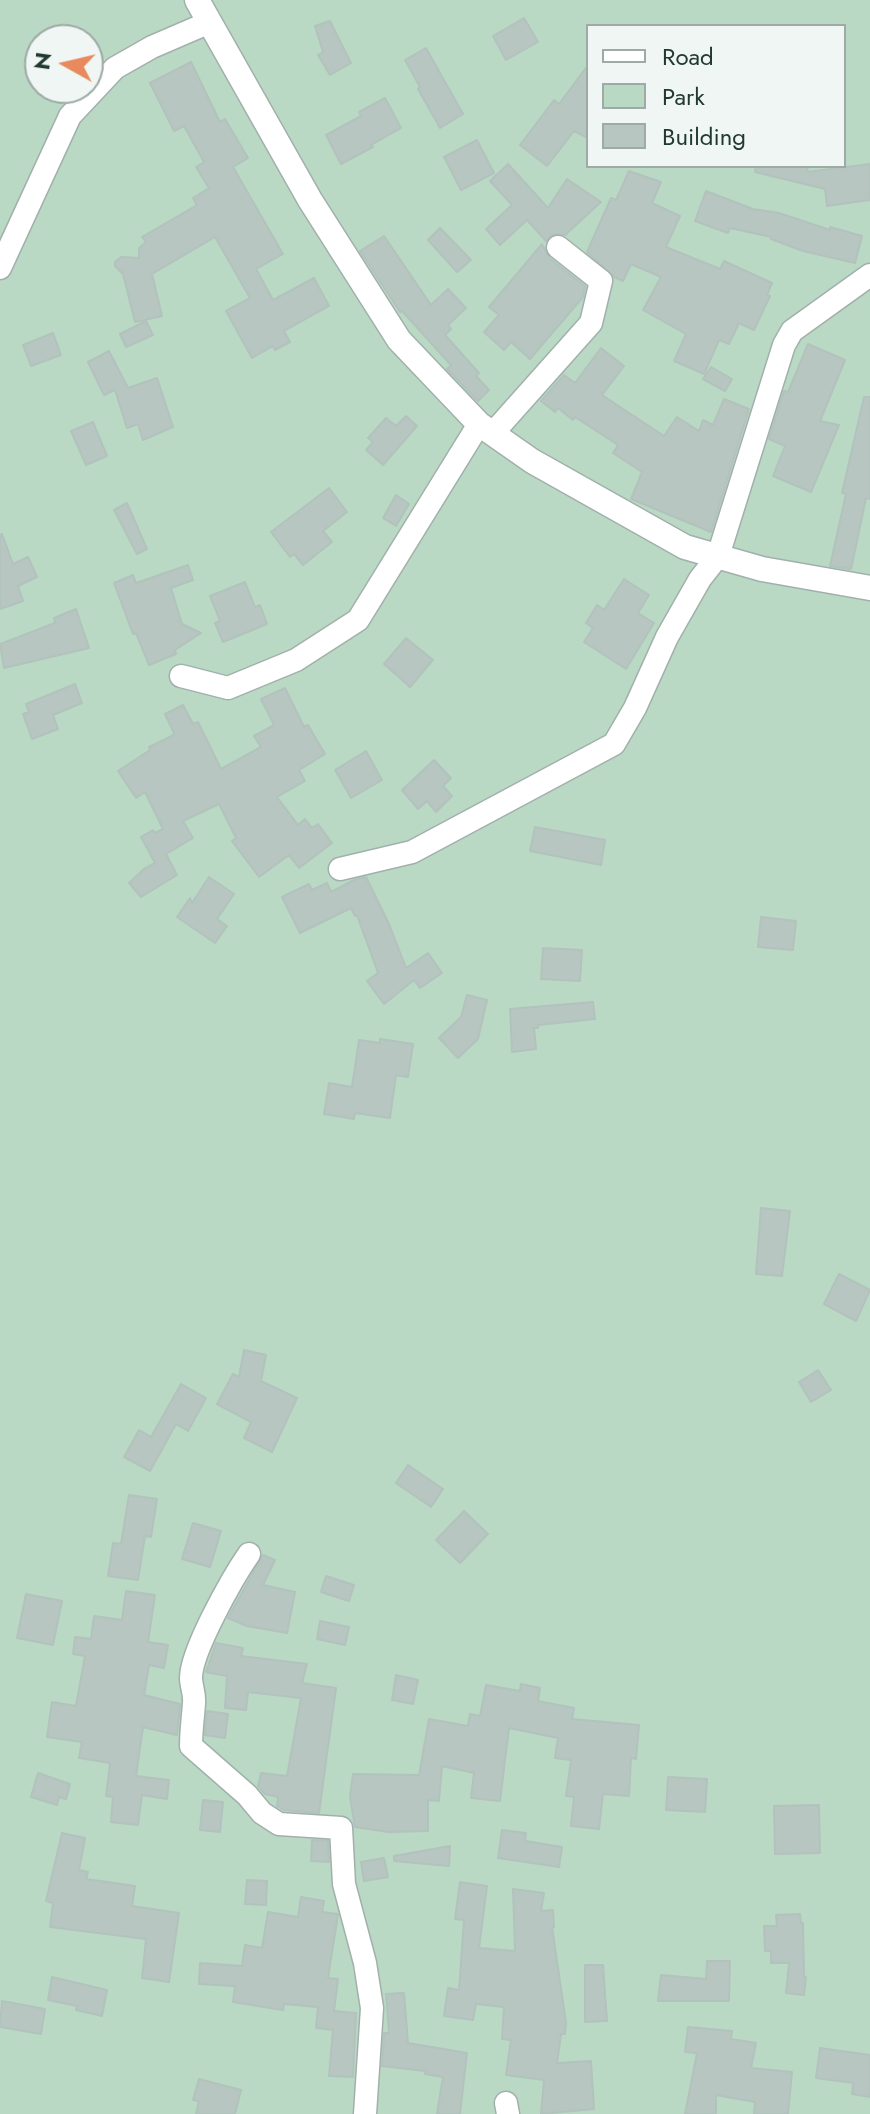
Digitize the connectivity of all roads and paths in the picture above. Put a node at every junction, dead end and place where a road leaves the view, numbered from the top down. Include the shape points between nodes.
1 (197, 0) edge
2 (210, 22) junction
3 (558, 247) dead end
4 (0, 268) edge
5 (870, 275) edge
6 (486, 429) junction
7 (718, 556) junction
8 (870, 588) edge
9 (181, 676) dead end
10 (340, 869) dead end
11 (249, 1554) dead end
12 (365, 2114) edge

1 - 2 street
2 - 4 street via 115,68 70,116
2 - 6 street via 310,200 399,340
3 - 6 street via 601,281 591,323
5 - 7 street via 792,331 784,345
6 - 7 street via 532,461 685,547
6 - 9 street via 358,620 296,660 228,688
7 - 8 street
7 - 10 street via 667,637 614,744 412,852
11 - 12 street via 196,1655 191,1746 279,1824 341,1828 344,1884 372,2008

